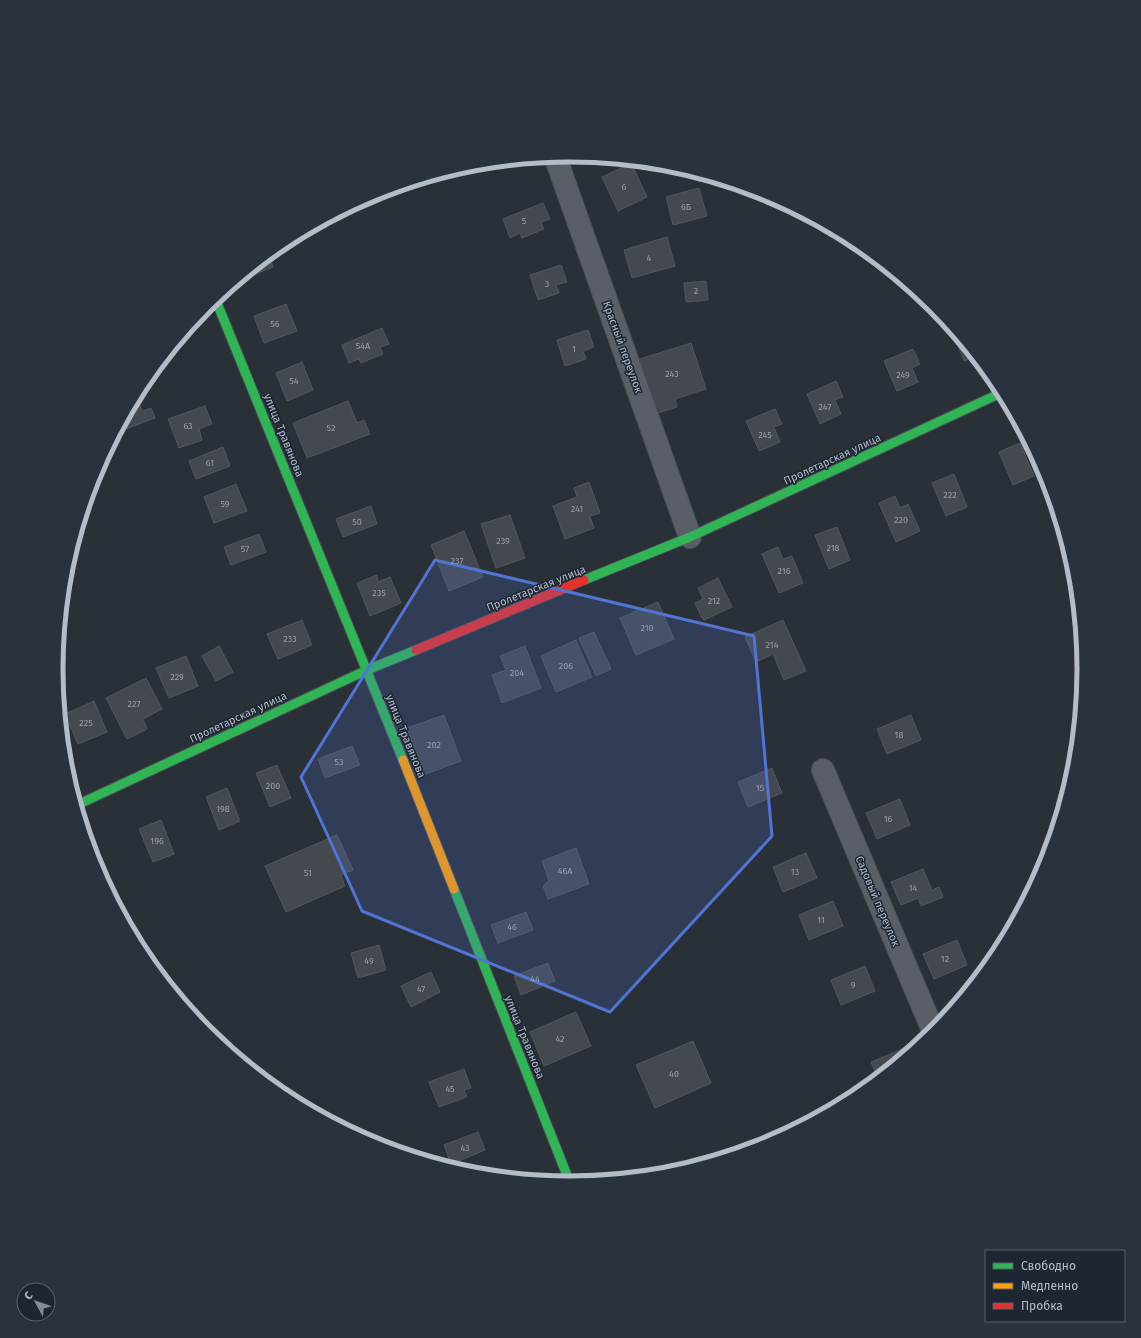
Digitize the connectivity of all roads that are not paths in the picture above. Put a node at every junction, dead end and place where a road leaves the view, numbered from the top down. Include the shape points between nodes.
1 (557, 162) edge
2 (218, 305) edge
3 (997, 395) edge
4 (690, 537) junction
5 (367, 670) junction
6 (823, 770) dead end
7 (81, 803) edge
8 (931, 1026) edge
9 (567, 1176) edge

1 - 4 street, Красный переулок
2 - 5 street, улица Травянова
3 - 4 street, Пролетарская улица
4 - 5 street, Пролетарская улица
5 - 7 street, Пролетарская улица
5 - 9 street, улица Травянова
6 - 8 street, Садовый переулок

